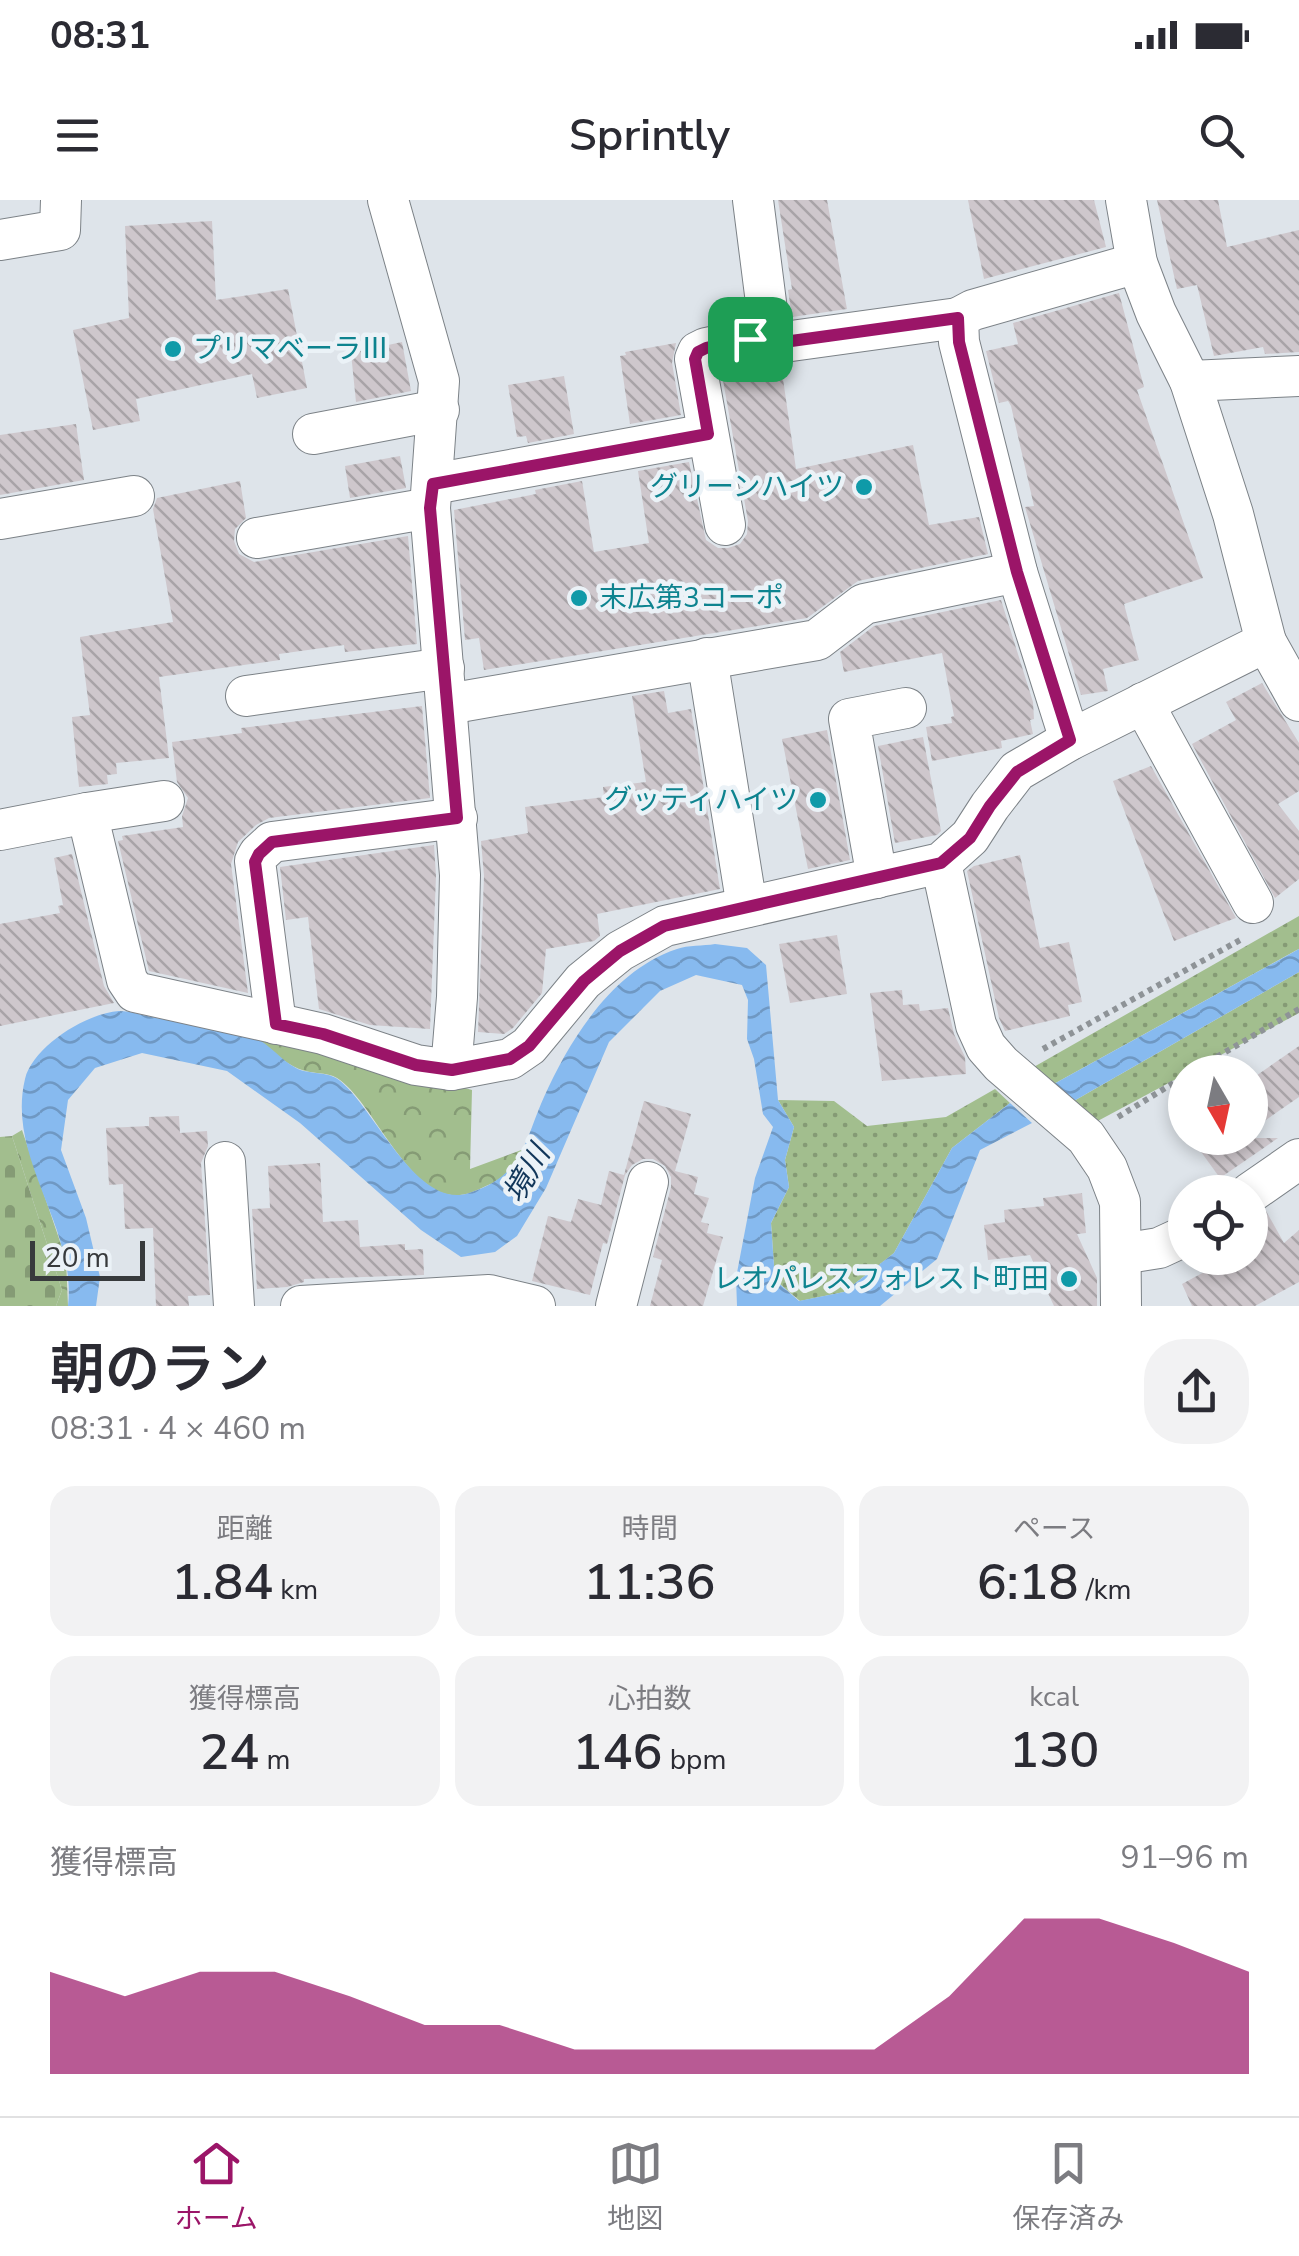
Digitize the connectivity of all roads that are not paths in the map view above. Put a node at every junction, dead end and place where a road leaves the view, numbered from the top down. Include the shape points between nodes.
1 (61, 200) edge
2 (388, 200) edge
3 (754, 200) edge
4 (1126, 200) edge
5 (0, 240) edge
6 (1137, 263) junction
7 (958, 318) junction
8 (766, 333) junction
9 (1299, 376) edge
10 (1190, 381) junction
11 (439, 410) junction
12 (314, 434) dead end
13 (708, 434) junction
14 (134, 496) dead end
15 (431, 496) junction
16 (0, 519) edge
17 (725, 525) dead end
18 (256, 538) dead end
19 (1017, 572) junction
20 (1266, 642) junction
21 (707, 658) junction
22 (446, 686) junction
23 (246, 696) dead end
24 (1299, 701) edge
25 (1143, 703) junction
26 (906, 708) dead end
27 (1070, 740) junction
28 (164, 801) dead end
29 (87, 813) junction
30 (457, 818) junction
31 (0, 830) edge
32 (941, 863) junction
33 (876, 878) junction
34 (747, 907) junction
35 (1254, 918) road end
36 (276, 1024) junction
37 (452, 1070) junction
38 (1299, 1159) edge
39 (225, 1162) dead end
40 (1268, 1181) edge
41 (648, 1182) dead end
42 (1168, 1244) edge
43 (1121, 1254) junction
44 (443, 1302) edge
45 (234, 1306) edge
46 (301, 1306) edge
47 (535, 1306) edge
48 (616, 1306) edge
49 (1121, 1306) edge

1 - 5 street via 60,230
2 - 11 street via 439,380
3 - 8 street via 770,318
4 - 6 street
6 - 7 street
6 - 10 street
7 - 8 street via 784,342
7 - 19 street
8 - 13 street via 698,352
9 - 10 street
10 - 20 street
11 - 12 street
11 - 15 street
13 - 15 street
13 - 17 street
14 - 16 street
15 - 18 street
15 - 22 street
19 - 21 street via 864,604 817,640
19 - 27 street
20 - 24 street
20 - 25 street
21 - 22 street
21 - 34 street
22 - 23 street
22 - 30 street
25 - 27 street
25 - 35 street
26 - 33 street via 849,719
27 - 32 street via 1017,772 970,838
28 - 29 street
29 - 31 street
29 - 36 street via 130,986
30 - 36 street via 272,842 259,854
30 - 37 street
32 - 33 street
32 - 43 street via 986,1047 1082,1133 1107,1168 1120,1202
33 - 34 street
34 - 37 street via 664,926 584,981 542,1033 510,1059
36 - 37 street
38 - 40 street
39 - 45 street
41 - 48 street
42 - 43 street
43 - 49 street
44 - 46 street
44 - 47 street via 489,1294

